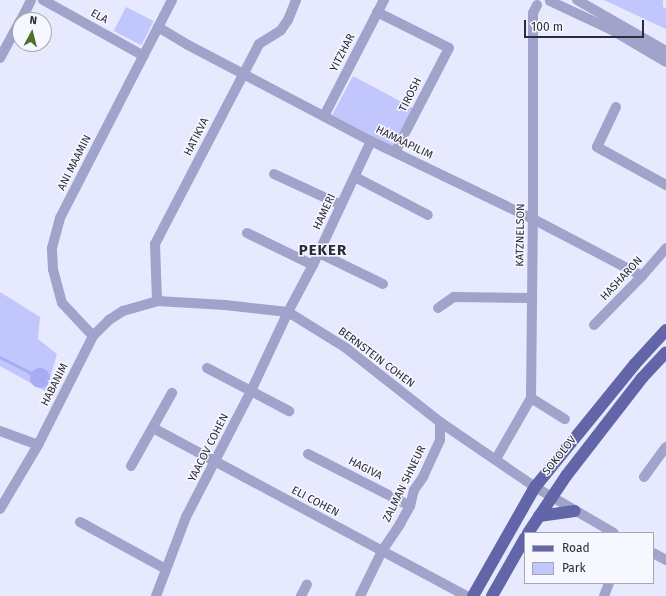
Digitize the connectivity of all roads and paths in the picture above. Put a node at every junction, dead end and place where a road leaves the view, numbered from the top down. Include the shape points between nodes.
1 (31, 0) edge
2 (43, 0) edge
3 (172, 0) edge
4 (294, 0) edge
5 (384, 0) edge
6 (577, 0) edge
7 (550, 1) edge
8 (534, 2) edge
9 (24, 12) edge
10 (377, 12) junction
11 (158, 27) junction
12 (12, 35) edge
13 (666, 51) edge
14 (144, 56) junction
15 (0, 58) edge
16 (666, 62) edge
17 (244, 74) junction
18 (616, 107) dead end
19 (324, 116) junction
20 (371, 142) junction
21 (395, 152) junction
22 (274, 174) dead end
23 (355, 177) junction
24 (666, 185) edge
25 (341, 205) junction
26 (428, 215) dead end
27 (533, 219) junction
28 (247, 233) dead end
29 (666, 248) edge
30 (319, 253) junction
31 (313, 265) junction
32 (642, 276) junction
33 (383, 284) dead end
34 (532, 298) junction
35 (157, 301) junction
36 (438, 308) dead end
37 (288, 312) junction
38 (594, 325) dead end
39 (666, 330) edge
40 (93, 336) junction
41 (666, 352) edge
42 (207, 368) dead end
43 (250, 391) junction
44 (172, 393) dead end
45 (531, 398) junction
46 (289, 411) dead end
47 (565, 419) dead end
48 (440, 422) junction
49 (153, 428) junction
50 (0, 431) edge
51 (38, 445) junction
52 (666, 447) edge
53 (308, 454) dead end
54 (496, 459) junction
55 (215, 462) junction
56 (131, 466) dead end
57 (644, 477) dead end
58 (535, 487) junction
59 (551, 497) junction
60 (410, 506) junction
61 (0, 509) edge
62 (575, 511) junction
63 (539, 516) junction
64 (80, 522) dead end
65 (529, 532) edge
66 (612, 532) edge
67 (524, 540) edge
68 (382, 551) junction
69 (654, 554) edge
70 (666, 560) edge
71 (166, 569) junction
72 (307, 584) dead end
73 (609, 584) edge
74 (156, 596) edge
75 (301, 596) edge
76 (360, 596) edge
77 (466, 596) edge
78 (473, 596) edge
79 (492, 596) edge
80 (604, 596) edge

1 - 9 street
2 - 14 street, ELA
3 - 11 street, ANI MAAMIN
4 - 17 street, HATIKVA via 288,20 281,30 259,44
5 - 10 street, YITZHAR
6 - 13 street
7 - 8 street
7 - 16 street via 610,30
8 - 27 street, KATZNELSON
10 - 19 street, YITZHAR
10 - 21 street, TIROSH via 449,48
11 - 14 street, ANI MAAMIN
11 - 17 street, HAMAAPILIM
12 - 15 street
14 - 40 street, ANI MAAMIN via 60,218 52,248 53,269 62,303
17 - 19 street, HAMAAPILIM
17 - 35 street, HATIKVA via 156,244
18 - 24 street via 597,146
19 - 20 street, HAMAAPILIM
20 - 21 street, HAMAAPILIM
20 - 23 street, HAMERI
21 - 27 street, HAMAAPILIM
22 - 25 street
23 - 25 street, HAMERI
23 - 26 street
25 - 30 street, HAMERI
27 - 32 street, HAMAAPILIM
27 - 34 street, KATZNELSON
28 - 31 street
29 - 32 street, HASHARON
30 - 31 street, HAMERI
30 - 33 street
31 - 37 street, HAMERI
32 - 38 street, HASHARON
34 - 36 street via 454,297
34 - 45 street, KATZNELSON
35 - 37 street, BERNSTEIN COHEN
35 - 40 street, HABANIM via 123,311 109,320
37 - 43 street, YAACOV COHEN
37 - 48 street, BERNSTEIN COHEN via 346,348
39 - 58 main road, SOKOLOV via 635,364
40 - 51 street, HABANIM
41 - 59 main road, SOKOLOV via 642,378
42 - 43 street
43 - 46 street
43 - 55 street, YAACOV COHEN
44 - 49 street
45 - 47 street
45 - 54 street, KATZNELSON
48 - 54 street, BERNSTEIN COHEN
48 - 60 street, ZALMAN SHNEUR via 440,440 414,490
49 - 55 street, ELI COHEN
49 - 56 street
50 - 51 street
51 - 61 street, HABANIM
52 - 57 street
53 - 60 street, HAGIVA
54 - 58 street, BERNSTEIN COHEN
55 - 68 street, ELI COHEN
55 - 71 street, YAACOV COHEN via 186,517
58 - 59 street, BERNSTEIN COHEN
58 - 78 main road, SOKOLOV
59 - 62 street, BERNSTEIN COHEN
59 - 63 main road, SOKOLOV
60 - 68 street, ZALMAN SHNEUR
62 - 63 main road
62 - 66 street, BERNSTEIN COHEN
63 - 65 main road, SOKOLOV
64 - 71 street
67 - 79 main road
68 - 76 street, ZALMAN SHNEUR
68 - 77 street, ELI COHEN
69 - 70 street
71 - 74 street, YAACOV COHEN
72 - 75 street
73 - 80 street

